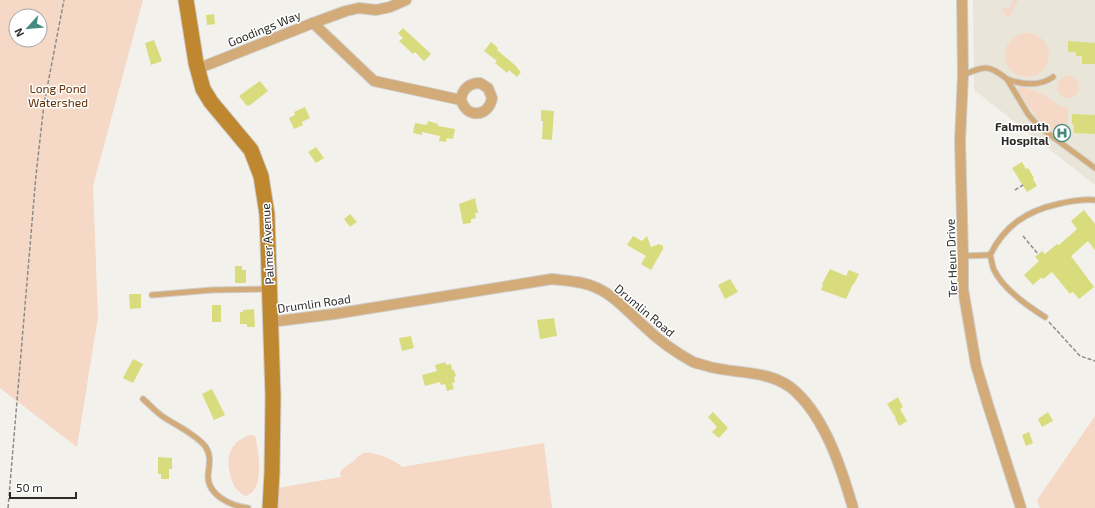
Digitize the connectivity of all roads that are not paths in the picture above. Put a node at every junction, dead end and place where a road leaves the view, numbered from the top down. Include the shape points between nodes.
1 (186, 0) edge
2 (406, 0) edge
3 (962, 0) edge
4 (313, 23) junction
5 (197, 68) junction
6 (963, 75) junction
7 (1053, 77) dead end
8 (1007, 79) junction
9 (461, 100) dead end
10 (1095, 168) edge
11 (1095, 200) edge
12 (990, 255) junction
13 (963, 256) junction
14 (269, 289) junction
15 (152, 296) dead end
16 (1045, 317) road end
17 (270, 322) junction
18 (143, 399) dead end
19 (248, 508) edge
20 (270, 508) edge
21 (853, 508) edge
22 (1021, 508) edge

1 - 5 main road, Palmer Avenue
2 - 4 street via 383,9 359,8 346,11
3 - 6 street, Ter Heun Drive
4 - 5 street, Goodings Way
4 - 9 street, Goodings Way via 374,81
5 - 14 main road, Palmer Avenue via 203,89 251,150 261,176 267,214
6 - 8 lane via 979,68 990,68
6 - 13 street, Ter Heun Drive via 960,140
7 - 8 lane via 1035,84
8 - 10 lane via 1038,126
11 - 12 lane via 1070,201 1031,212 1020,218 1004,234
12 - 13 lane
12 - 16 lane via 994,270 1003,283 1022,302
13 - 22 street, Ter Heun Drive via 963,289 976,366
14 - 15 lane via 212,290
14 - 17 main road, Palmer Avenue
17 - 20 main road, Palmer Avenue via 273,396
17 - 21 street, Drumlin Road via 552,279 576,281 597,288 610,296 669,347 694,363 750,372 778,380 795,390 823,427
18 - 19 lane via 160,415 205,447 209,455 208,478 216,495 240,507

